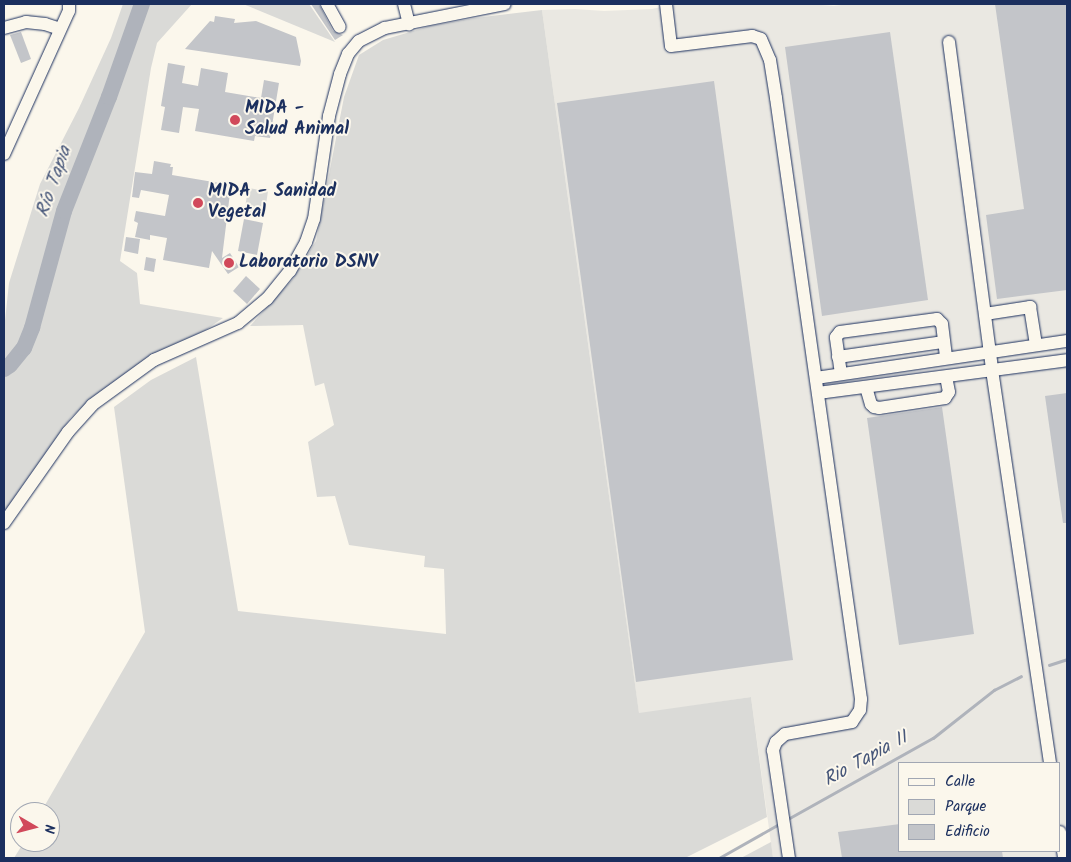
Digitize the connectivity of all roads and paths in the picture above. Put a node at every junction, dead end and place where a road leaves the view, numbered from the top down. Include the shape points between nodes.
1 (69, 4) edge
2 (404, 4) edge
3 (505, 4) edge
4 (666, 4) edge
5 (332, 6) edge
6 (409, 24) junction
7 (340, 27) dead end
8 (4, 28) edge
9 (60, 29) junction
10 (949, 42) dead end
11 (4, 154) edge
12 (985, 314) junction
13 (1067, 341) edge
14 (944, 342) junction
15 (1036, 345) junction
16 (990, 352) junction
17 (838, 357) junction
18 (946, 358) junction
19 (1067, 360) edge
20 (992, 370) junction
21 (841, 374) junction
22 (946, 377) junction
23 (816, 378) junction
24 (866, 387) junction
25 (818, 393) junction
26 (4, 523) edge
27 (1050, 762) edge
28 (1061, 838) edge
29 (788, 855) edge
30 (1064, 858) edge

1 - 9 street
2 - 6 street
3 - 6 street
4 - 23 street via 671,46 752,36 761,39 770,60
5 - 7 street
6 - 26 street via 371,33 348,54 330,116 314,219 290,271 267,299 238,323 154,360 92,405 68,432
8 - 9 street via 26,22
9 - 11 street
10 - 12 street
12 - 15 street via 1030,307
12 - 16 street
13 - 15 street
14 - 17 street
14 - 17 street via 942,324 936,319 840,332 836,337
14 - 18 street
15 - 16 street
16 - 18 street
16 - 20 street
17 - 21 street
18 - 21 street
19 - 20 street
20 - 22 street
20 - 27 street
21 - 23 street
22 - 24 street
22 - 24 street via 948,392 944,398 879,408 871,404
23 - 25 street
24 - 25 street
25 - 29 street via 861,705 852,722 785,734 776,742 773,750
28 - 30 street

